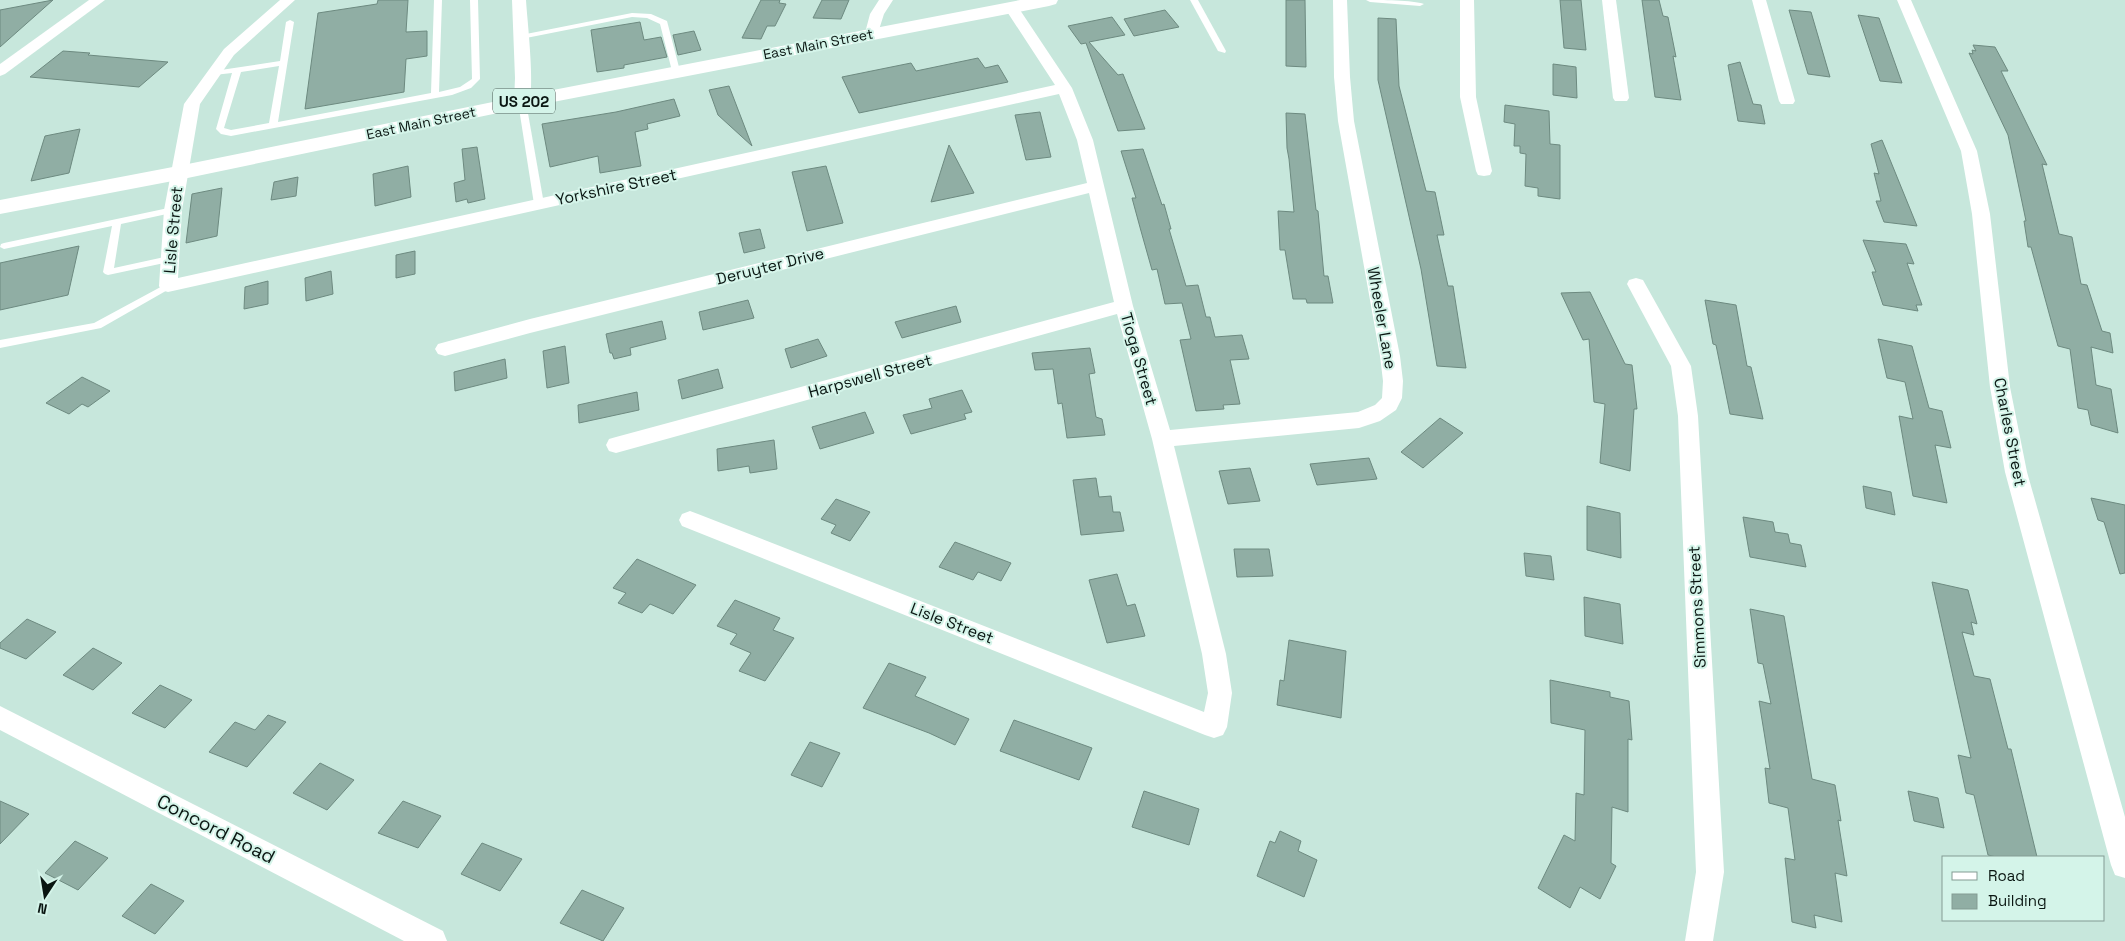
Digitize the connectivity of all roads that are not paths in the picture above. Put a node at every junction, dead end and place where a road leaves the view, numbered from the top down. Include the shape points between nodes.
1 (98, 0) edge
2 (288, 0) edge
3 (438, 0) edge
4 (474, 0) edge
5 (519, 0) edge
6 (886, 0) edge
7 (1049, 0) edge
8 (1194, 0) edge
9 (1340, 0) edge
10 (1370, 0) edge
11 (1467, 0) edge
12 (1609, 0) edge
13 (1759, 0) edge
14 (1904, 0) edge
15 (1420, 4) dead end
16 (1011, 7) junction
17 (290, 22) dead end
18 (872, 33) junction
19 (521, 37) junction
20 (1222, 51) dead end
21 (282, 62) junction
22 (237, 70) junction
23 (0, 71) edge
24 (676, 71) junction
25 (214, 73) junction
26 (1064, 88) junction
27 (435, 95) junction
28 (1621, 98) dead end
29 (1788, 101) dead end
30 (522, 102) junction
31 (273, 126) junction
32 (1484, 171) dead end
33 (178, 173) junction
34 (1096, 186) junction
35 (539, 204) junction
36 (0, 207) edge
37 (173, 210) junction
38 (117, 222) junction
39 (4, 246) dead end
40 (169, 259) junction
41 (1636, 284) dead end
42 (168, 286) junction
43 (1124, 306) junction
44 (0, 344) edge
45 (445, 348) dead end
46 (1162, 439) junction
47 (616, 445) dead end
48 (690, 520) dead end
49 (0, 717) edge
50 (1214, 726) joint
51 (2125, 865) edge
52 (433, 941) edge
53 (1699, 941) edge

1 - 23 street
2 - 25 street, Lisle Street via 229,52
3 - 27 lane
4 - 27 lane via 476,79 462,90
5 - 19 street
6 - 18 street via 877,14
7 - 16 highway, East Main Street / US 202
8 - 20 lane
9 - 46 street, Wheeler Lane via 1346,121 1390,356 1393,399 1377,415 1359,420
10 - 15 lane
11 - 32 street via 1468,97
12 - 28 street
13 - 29 street
14 - 51 street, Charles Street via 1969,151 1981,214 2000,387 2016,472
16 - 18 highway, East Main Street / US 202
16 - 26 street, Tioga Street
17 - 21 lane
18 - 24 highway, East Main Street / US 202
19 - 24 lane via 625,17 648,16 664,23
19 - 30 street
21 - 22 lane
21 - 31 lane
22 - 25 lane
22 - 31 lane via 220,129 230,134
24 - 30 highway, East Main Street / US 202
25 - 33 street, Lisle Street via 192,104
26 - 34 street, Tioga Street via 1085,140
26 - 35 street, Yorkshire Street
27 - 31 lane
30 - 33 highway, East Main Street / US 202
30 - 35 lane
33 - 36 highway, East Main Street / US 202
33 - 37 street, Lisle Street
34 - 43 street, Tioga Street
34 - 45 street, Deruyter Drive
35 - 42 street, Yorkshire Street
37 - 38 lane
37 - 40 street, Lisle Street
38 - 39 lane
38 - 40 lane via 108,272
40 - 42 street, Lisle Street
41 - 53 street, Simmons Street via 1680,366 1688,416 1710,872
42 - 44 lane via 97,326
43 - 46 street, Tioga Street
43 - 47 street, Harpswell Street
46 - 50 street, Tioga Street via 1214,654 1220,693
48 - 50 street, Lisle Street
49 - 52 street, Concord Road

